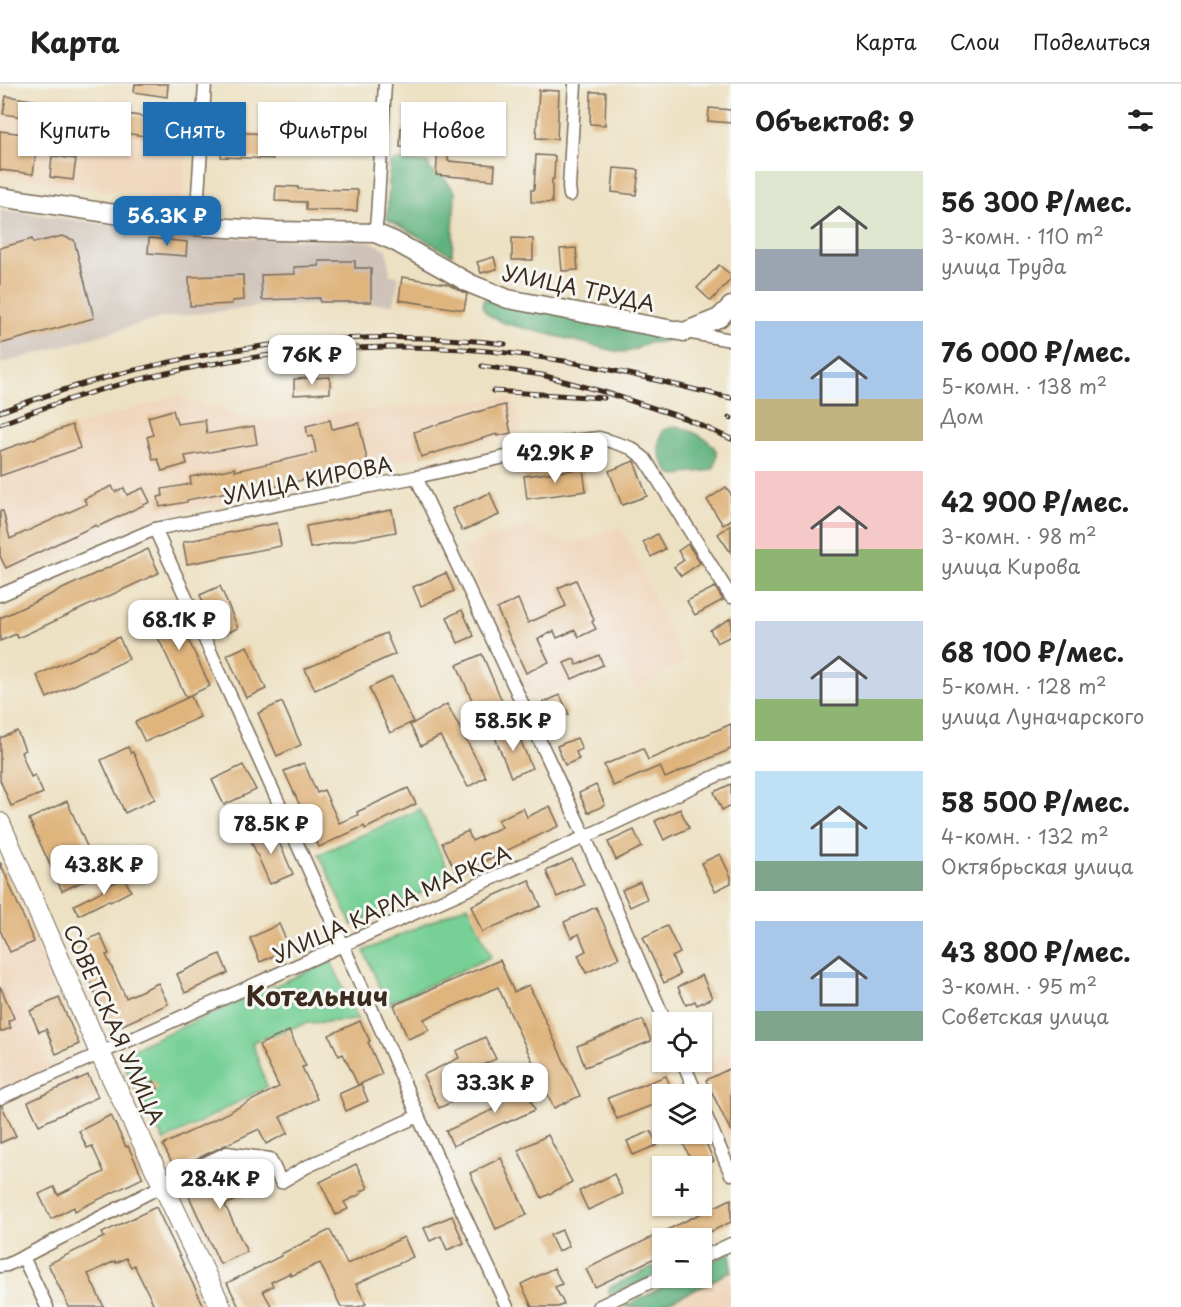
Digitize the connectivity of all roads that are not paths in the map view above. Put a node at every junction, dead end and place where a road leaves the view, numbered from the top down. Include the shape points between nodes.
1 (205, 84) edge
2 (385, 84) edge
3 (574, 84) edge
4 (570, 195) dead end
5 (0, 197) edge
6 (196, 226) junction
7 (375, 234) junction
8 (731, 306) edge
9 (684, 332) junction
10 (731, 340) edge
11 (416, 477) junction
12 (156, 529) junction
13 (0, 596) edge
14 (731, 597) edge
15 (731, 769) edge
16 (0, 823) edge
17 (585, 837) junction
18 (342, 945) junction
19 (661, 1012) edge
20 (100, 1053) junction
21 (0, 1098) edge
22 (418, 1116) junction
23 (712, 1130) edge
24 (731, 1174) edge
25 (162, 1184) junction
26 (731, 1244) edge
27 (712, 1253) edge
28 (23, 1257) junction
29 (0, 1266) edge
30 (652, 1281) edge
31 (47, 1307) edge
32 (221, 1307) edge
33 (507, 1307) edge
34 (598, 1307) edge

1 - 6 street
2 - 7 street
3 - 4 street
5 - 6 street, УЛИЦА ТРУДА
6 - 7 street, УЛИЦА ТРУДА
7 - 9 street, УЛИЦА ТРУДА via 508,299
8 - 9 street via 719,318
9 - 10 street, УЛИЦА ТРУДА
11 - 12 street, УЛИЦА КИРОВА
11 - 14 street, УЛИЦА КИРОВА via 585,438 631,448 650,465
11 - 17 street
12 - 13 street, УЛИЦА КИРОВА
12 - 18 street
15 - 17 street, УЛИЦА КАРЛА МАРКСА
16 - 20 main road, СОВЕТСКАЯ УЛИЦА
17 - 18 street, УЛИЦА КАРЛА МАРКСА
17 - 19 street
18 - 20 street, УЛИЦА КАРЛА МАРКСА
18 - 22 street
20 - 21 street, УЛИЦА КАРЛА МАРКСА
20 - 25 main road, СОВЕТСКАЯ УЛИЦА
22 - 25 street via 281,1182 270,1159 227,1153
22 - 33 street
23 - 24 street
25 - 28 street
25 - 32 main road, СОВЕТСКАЯ УЛИЦА
26 - 27 street
28 - 29 street
28 - 31 street
30 - 34 street

